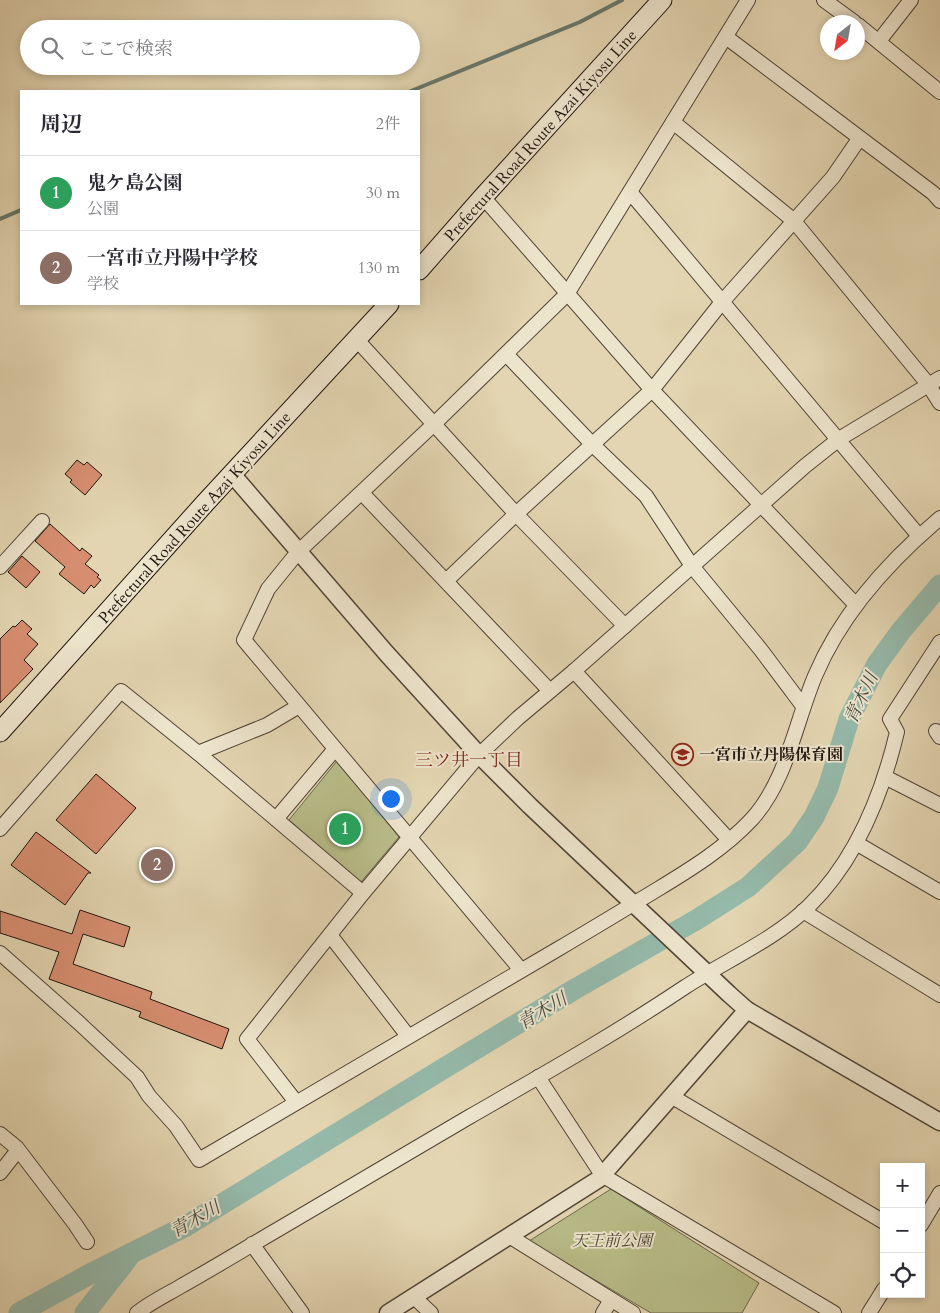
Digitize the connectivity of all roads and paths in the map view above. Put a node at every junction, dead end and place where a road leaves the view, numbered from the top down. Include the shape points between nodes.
1 (662, 0) edge
2 (748, 0) edge
3 (824, 0) edge
4 (911, 0) edge
5 (844, 15) edge
6 (865, 30) edge
7 (726, 37) junction
8 (879, 41) junction
9 (940, 92) edge
10 (673, 122) junction
11 (860, 139) junction
12 (630, 192) junction
13 (938, 194) edge
14 (483, 197) junction
15 (793, 220) junction
16 (420, 269) edge
17 (567, 294) junction
18 (722, 302) junction
19 (388, 305) edge
20 (357, 340) junction
21 (506, 354) junction
22 (934, 381) edge
23 (652, 390) junction
24 (940, 403) edge
25 (434, 425) junction
26 (839, 439) junction
27 (592, 444) junction
28 (232, 474) junction
29 (362, 493) junction
30 (761, 504) junction
31 (516, 514) junction
32 (940, 518) edge
33 (42, 521) dead end
34 (919, 536) junction
35 (298, 552) junction
36 (692, 566) junction
37 (0, 567) edge
38 (446, 581) junction
39 (856, 605) junction
40 (625, 626) junction
41 (940, 642) edge
42 (574, 672) junction
43 (550, 691) junction
44 (299, 706) junction
45 (803, 706) junction
46 (0, 732) edge
47 (335, 749) junction
48 (198, 753) junction
49 (478, 755) junction
50 (885, 777) junction
51 (940, 805) edge
52 (276, 819) junction
53 (0, 829) edge
54 (409, 837) junction
55 (729, 840) junction
56 (856, 843) junction
57 (940, 892) edge
58 (363, 893) junction
59 (639, 909) junction
60 (803, 911) junction
61 (330, 935) junction
62 (0, 953) edge
63 (521, 970) junction
64 (703, 970) junction
65 (940, 995) edge
66 (747, 1010) junction
67 (408, 1036) junction
68 (538, 1077) junction
69 (671, 1096) junction
70 (296, 1102) junction
71 (940, 1122) edge
72 (0, 1134) edge
73 (18, 1150) junction
74 (0, 1173) edge
75 (602, 1175) junction
76 (940, 1193) edge
77 (925, 1218) edge
78 (880, 1220) edge
79 (509, 1236) junction
80 (87, 1242) dead end
81 (252, 1244) junction
82 (880, 1296) edge
83 (414, 1297) junction
84 (611, 1300) junction
85 (137, 1313) edge
86 (302, 1313) edge
87 (388, 1313) edge
88 (432, 1313) edge
89 (603, 1313) edge
90 (633, 1313) edge
91 (834, 1313) edge
92 (870, 1313) edge

1 - 14 main road, Prefectural Road Route Azai Kiyosu Line
2 - 7 street
3 - 5 street
4 - 8 street
6 - 8 street
7 - 10 street
7 - 11 street
8 - 9 street
10 - 12 street
10 - 15 street
11 - 13 street
11 - 15 street via 833,177
12 - 17 street
12 - 18 street
14 - 16 main road, Prefectural Road Route Azai Kiyosu Line
14 - 17 street
15 - 18 street
15 - 22 street
17 - 21 street
17 - 23 street
18 - 23 street
18 - 26 street
19 - 20 main road, Prefectural Road Route Azai Kiyosu Line
20 - 25 street
20 - 28 main road, Prefectural Road Route Azai Kiyosu Line
21 - 25 street
21 - 27 street
22 - 24 street
22 - 26 street
23 - 27 street
23 - 30 street
25 - 29 street
25 - 31 street
26 - 30 street
26 - 34 street
27 - 31 street
27 - 36 street via 646,496
28 - 35 street
28 - 46 main road, Prefectural Road Route Azai Kiyosu Line
29 - 35 street
29 - 38 street
30 - 36 street
30 - 39 street
31 - 38 street
31 - 40 street
32 - 34 street
33 - 37 street
34 - 39 street
35 - 44 street via 268,589 244,640
35 - 49 street
36 - 40 street
36 - 45 street
38 - 43 street
39 - 45 street via 832,640
40 - 42 street
41 - 50 street via 890,719 897,732
42 - 43 street
42 - 55 street
43 - 49 street
44 - 47 street
44 - 48 street via 267,725
45 - 55 street via 769,798
47 - 52 street
47 - 54 street
48 - 52 street
48 - 53 street via 121,691
49 - 54 street
49 - 59 street
50 - 51 street
50 - 56 street
52 - 58 street
54 - 58 street
54 - 63 street
55 - 59 street
56 - 57 street
56 - 60 street via 844,864
58 - 61 street
59 - 63 street
59 - 64 street
60 - 64 street via 752,947
60 - 65 street
61 - 67 street
61 - 70 street via 247,1039
62 - 70 street via 137,1077 199,1160
63 - 67 street
64 - 66 street
64 - 68 street via 633,1022
66 - 69 street
66 - 71 street
67 - 70 street
68 - 75 street
68 - 81 street
69 - 75 street
69 - 78 street
72 - 73 street
73 - 74 street
73 - 80 street
75 - 79 street
75 - 91 street
76 - 77 street
79 - 83 street
79 - 84 street
81 - 85 street
81 - 86 street
82 - 92 street
83 - 87 street
83 - 88 street
84 - 89 street
84 - 90 street

